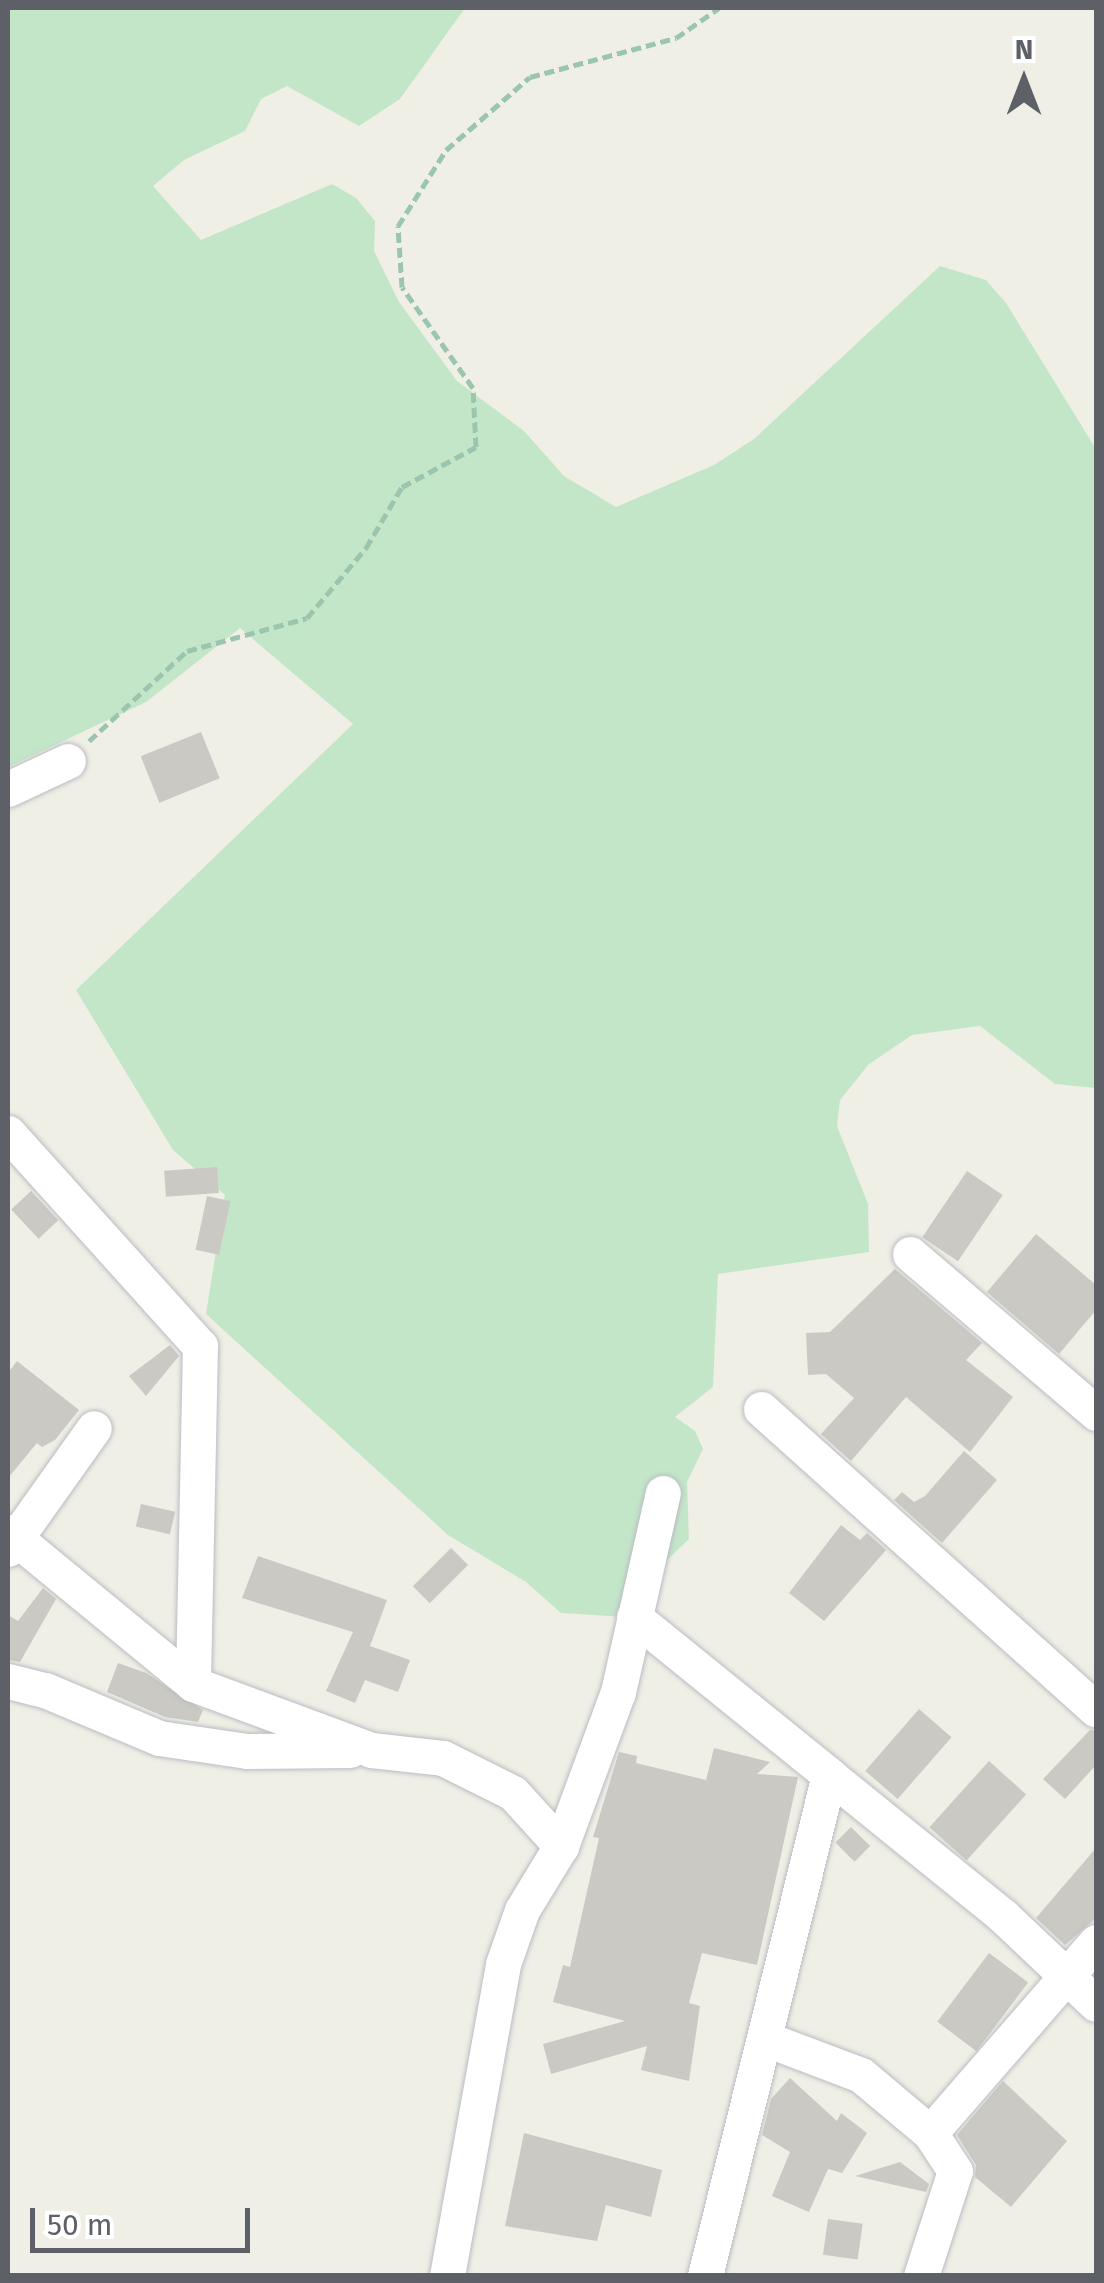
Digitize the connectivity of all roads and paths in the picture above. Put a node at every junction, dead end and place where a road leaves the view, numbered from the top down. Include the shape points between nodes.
1 (719, 8) edge
2 (68, 761) joint
3 (8, 789) edge
4 (8, 1133) edge
5 (910, 1254) dead end
6 (761, 1408) dead end
7 (1096, 1413) edge
8 (94, 1428) dead end
9 (664, 1493) dead end
10 (10, 1540) edge
11 (634, 1618) junction
12 (8, 1681) edge
13 (192, 1684) junction
14 (1096, 1710) edge
15 (372, 1750) junction
16 (830, 1775) junction
17 (561, 1846) junction
18 (1096, 1942) edge
19 (1068, 1976) junction
20 (1096, 2004) edge
21 (766, 2039) junction
22 (930, 2134) junction
23 (448, 2276) edge
24 (705, 2276) edge
25 (921, 2276) edge

1 - 2 path via 676,38 530,77 446,150 398,226 402,288 473,388 476,447 402,487 366,548 307,618 187,651
2 - 3 street
4 - 13 street via 200,1346
5 - 7 street
6 - 14 street
8 - 10 street
9 - 11 street
10 - 13 street
11 - 16 street
11 - 17 street via 618,1692
12 - 15 street via 159,1738 248,1751
13 - 15 street
15 - 17 street via 442,1758 513,1793
16 - 19 street
16 - 21 street
17 - 23 street via 522,1910 503,1964
18 - 19 street
19 - 20 street
19 - 22 street
21 - 22 street via 861,2075
21 - 24 street
22 - 25 street via 955,2171

